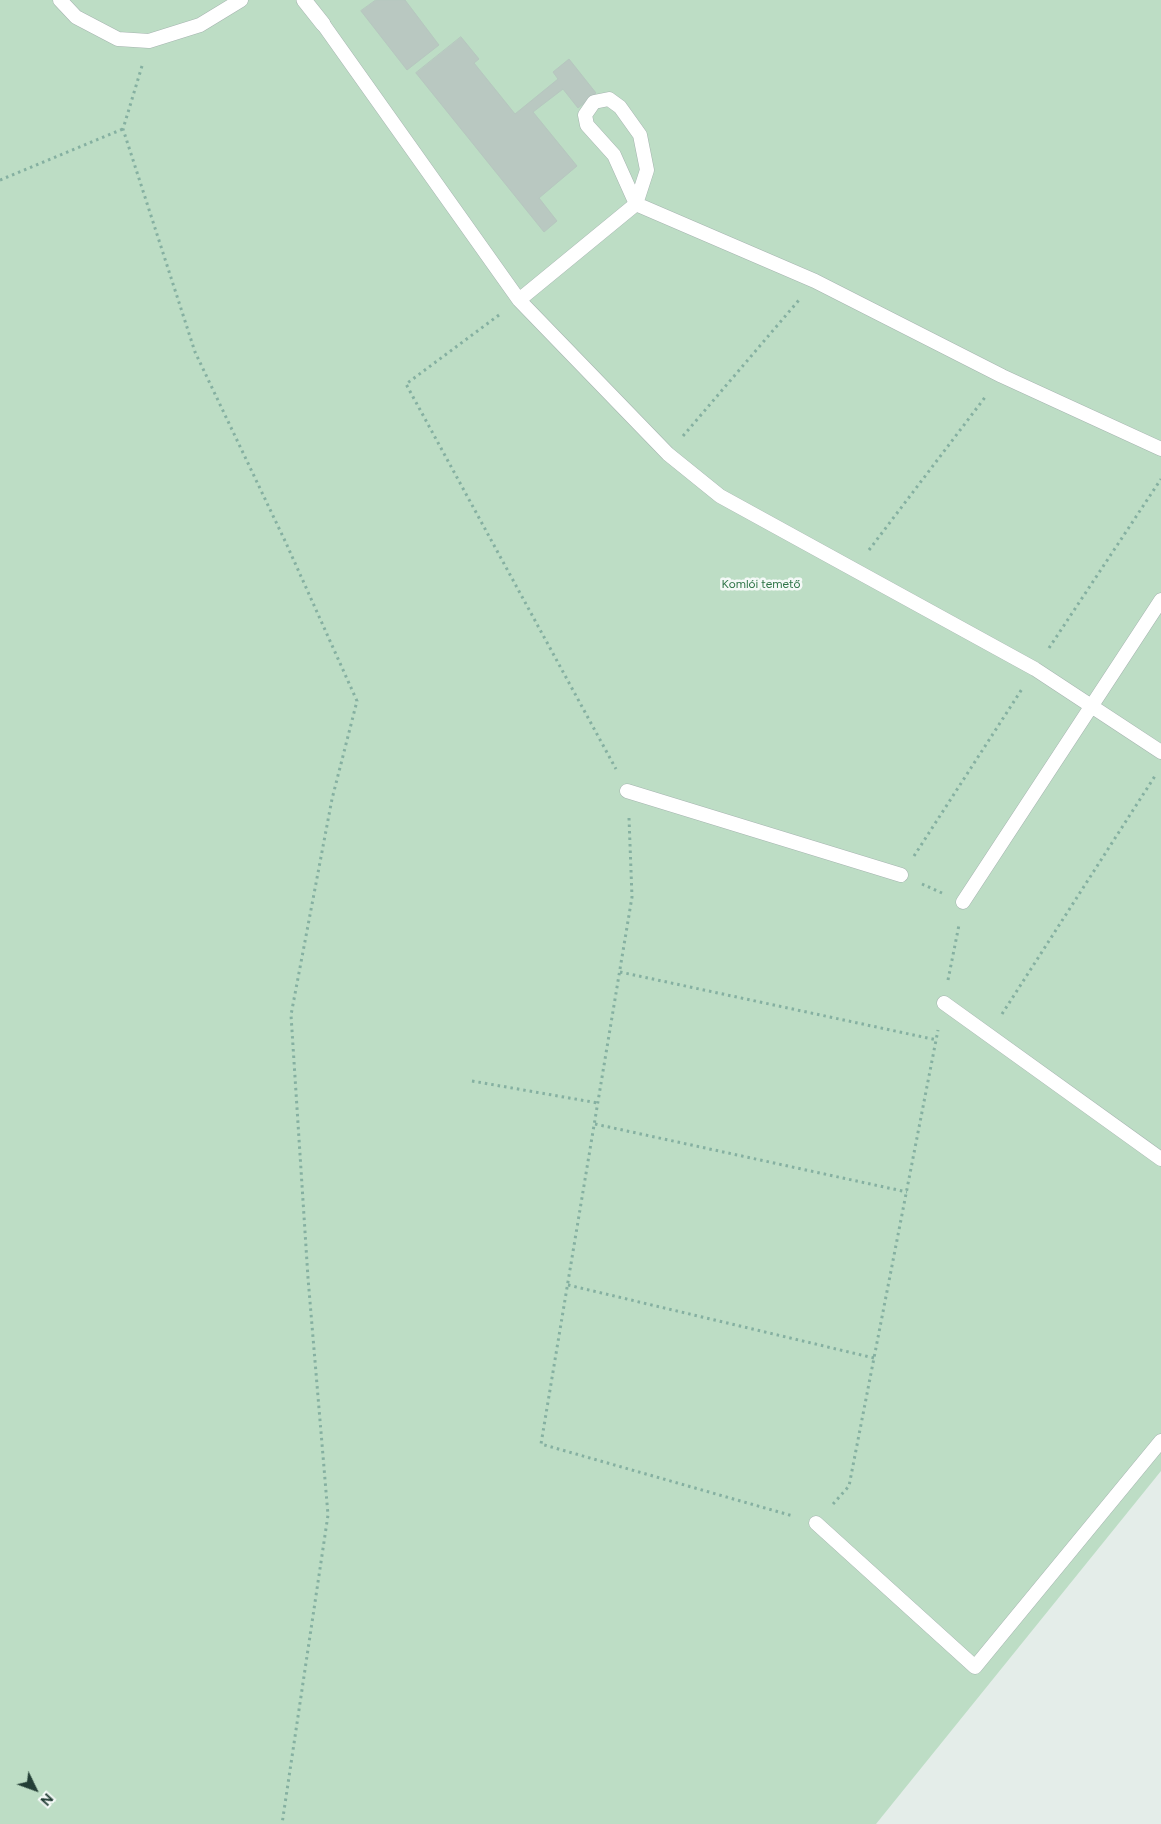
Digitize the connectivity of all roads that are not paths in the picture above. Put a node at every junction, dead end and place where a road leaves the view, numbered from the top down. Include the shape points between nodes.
1 (60, 0) edge
2 (241, 0) edge
3 (304, 0) edge
4 (323, 24) joint
5 (636, 204) junction
6 (520, 300) junction
7 (1161, 449) edge
8 (1161, 600) edge
9 (1092, 706) junction
10 (1161, 752) edge
11 (627, 791) road end
12 (901, 875) road end
13 (963, 902) road end
14 (944, 1003) road end
15 (1161, 1159) edge
16 (1161, 1441) edge
17 (816, 1523) road end

1 - 2 lane via 76,17 118,39 149,41 200,25
3 - 4 street
4 - 6 lane
5 - 5 lane via 647,170 640,135 620,107 609,99 594,102 585,115 587,125 614,155
5 - 6 lane
5 - 7 lane via 815,280 1002,376
6 - 9 lane via 668,454 720,496 1035,669
8 - 9 lane
9 - 10 lane
9 - 13 lane
11 - 12 lane
14 - 15 lane
16 - 17 lane via 975,1668

